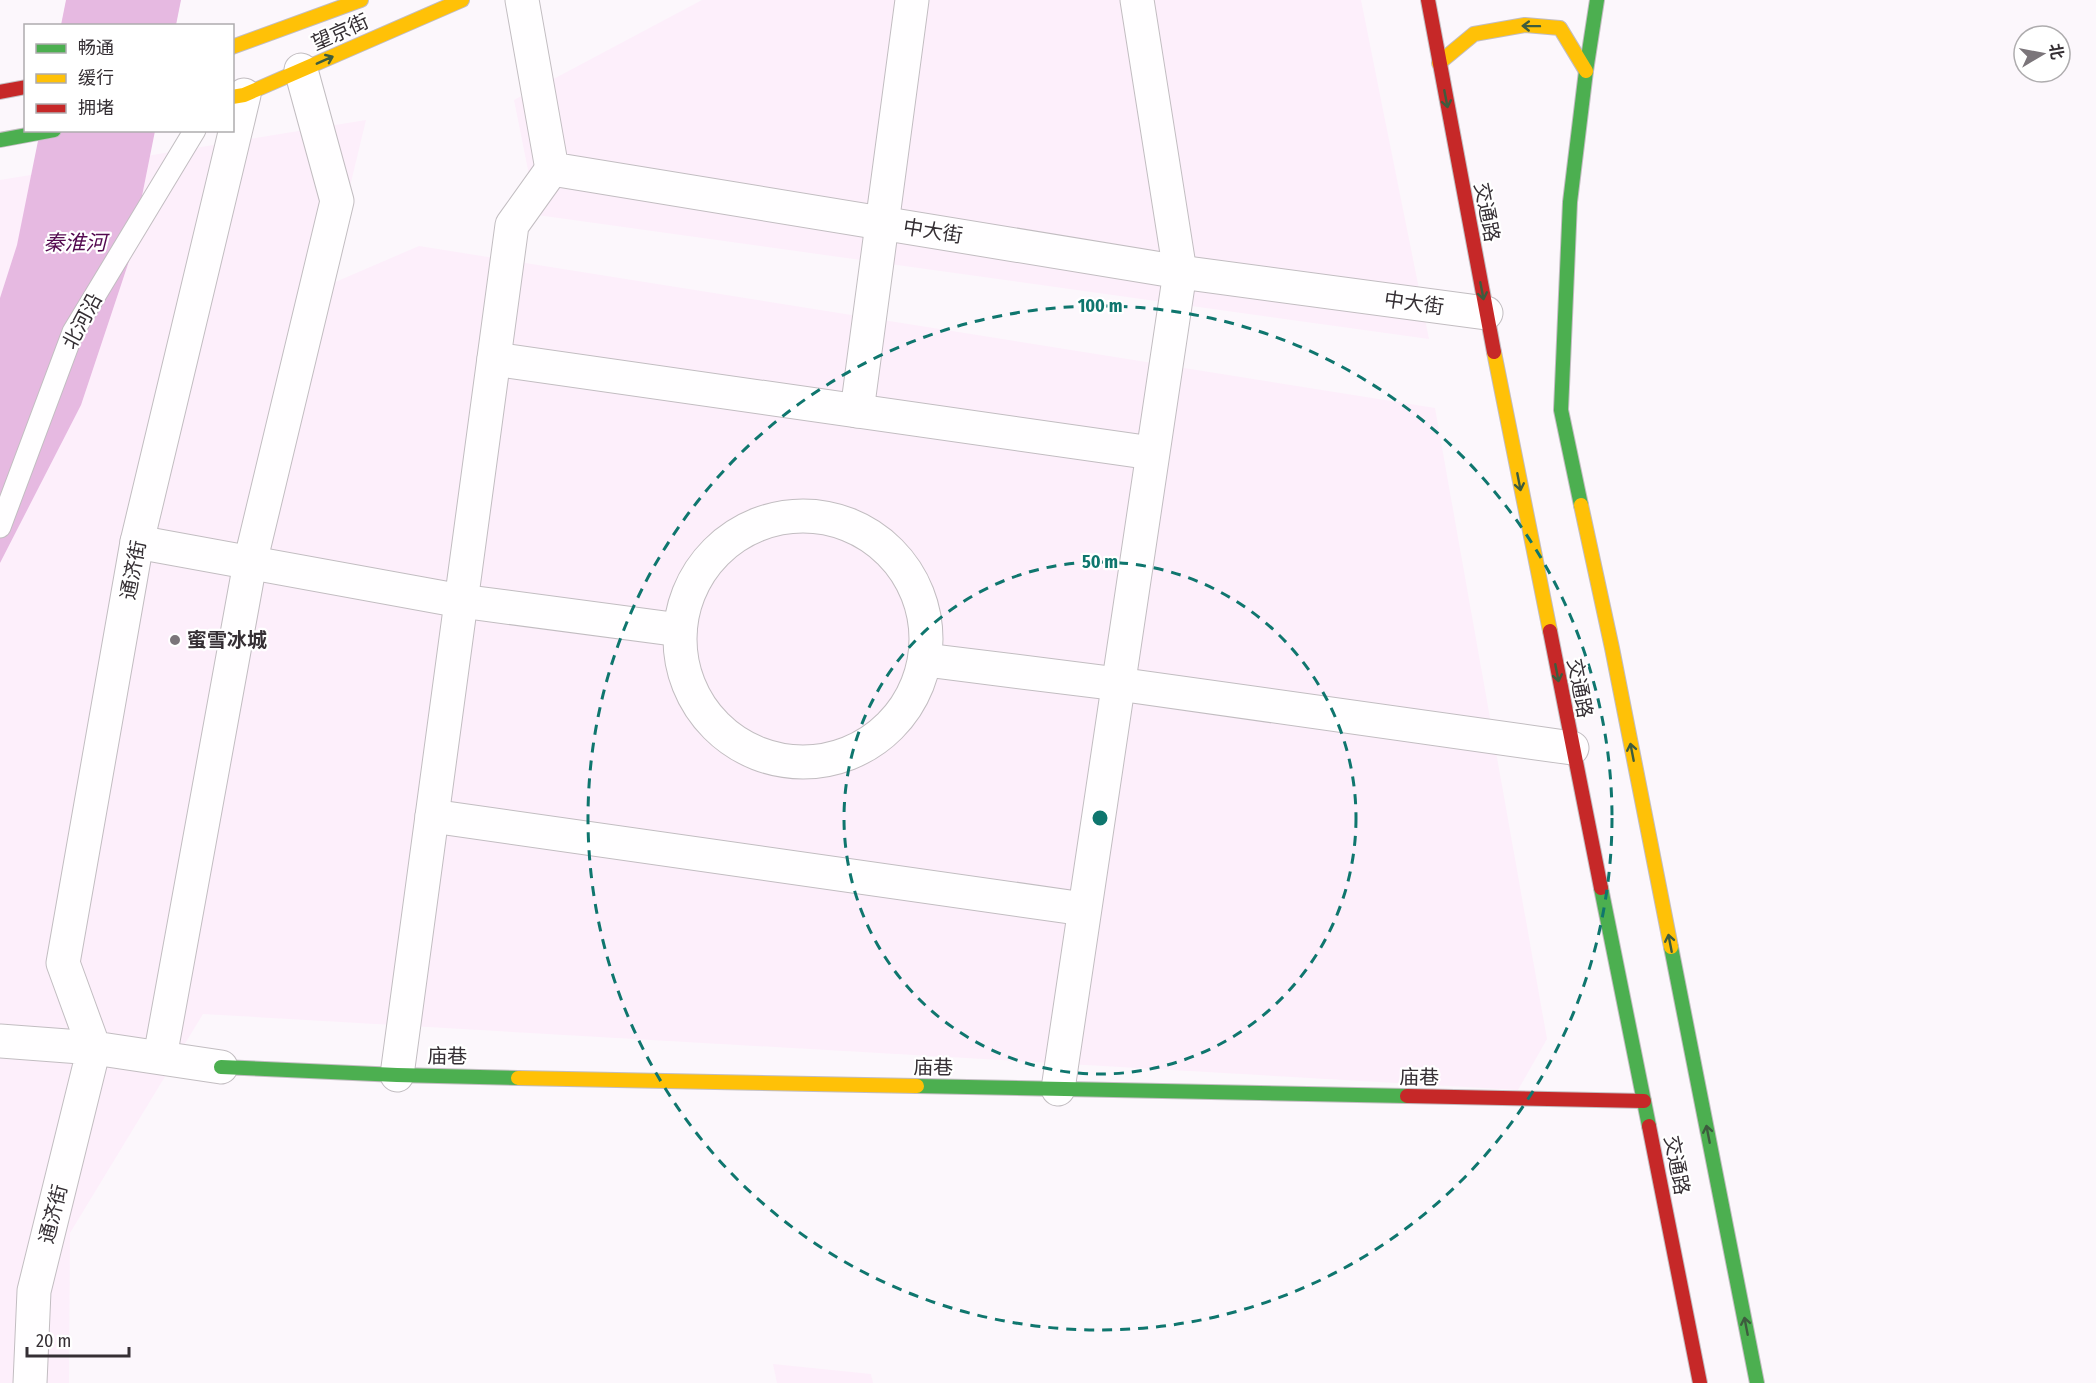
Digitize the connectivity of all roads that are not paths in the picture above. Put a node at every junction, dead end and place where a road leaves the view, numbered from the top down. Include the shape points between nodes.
1 (361, 0) edge
2 (462, 0) edge
3 (522, 0) edge
4 (912, 0) edge
5 (1137, 0) edge
6 (1428, 0) edge
7 (1597, 0) edge
8 (234, 46) edge
9 (1439, 63) junction
10 (301, 70) junction
11 (1586, 71) junction
12 (24, 87) edge
13 (0, 92) edge
14 (238, 96) edge
15 (234, 114) edge
16 (43, 132) edge
17 (194, 132) edge
18 (230, 132) edge
19 (0, 140) edge
20 (552, 169) junction
21 (881, 223) junction
22 (1180, 272) junction
23 (1486, 312) junction
24 (494, 359) junction
25 (857, 411) junction
26 (1152, 453) junction
27 (0, 527) edge
28 (137, 542) junction
29 (250, 563) junction
30 (461, 601) junction
31 (680, 630) junction
32 (926, 660) junction
33 (1118, 684) junction
34 (1572, 748) junction
35 (432, 816) junction
36 (1084, 909) junction
37 (0, 1041) edge
38 (94, 1048) junction
39 (159, 1057) junction
40 (221, 1066) joint
41 (397, 1075) junction
42 (1058, 1089) junction
43 (1644, 1101) junction
44 (30, 1383) edge
45 (1700, 1383) edge
46 (1757, 1383) edge

1 - 8 main road, 望京街
10 -> 2 main road, 望京街
3 - 20 street
4 - 21 street
5 - 22 street
6 - 9 main road, 交通路
7 - 11 main road, 交通路
11 -> 9 main road via 1560,28 1525,25 1474,34
9 -> 23 main road, 交通路
10 - 14 main road, 望京街
10 - 29 street via 338,201
46 -> 11 main road, 交通路 via 1561,410 1570,202
12 - 13 main road
14 - 15 street, 通济街
16 - 19 main road
17 - 27 lane, 北河沿 via 73,332
18 - 28 street, 通济街
20 - 21 street, 中大街
20 - 24 street via 512,225
21 - 22 street, 中大街
21 - 25 street
22 - 23 street, 中大街
22 - 26 street
23 -> 34 main road, 交通路
24 - 25 street
24 - 30 street
25 - 26 street
26 - 33 street
28 - 29 street
28 - 38 street, 通济街 via 63,963
29 - 30 street
29 - 39 street
30 - 31 street
30 - 35 street
31 - 32 street via 684,672 701,710 731,740 768,759 810,764 850,755 886,733 912,700
31 - 32 street via 689,591 710,557 741,532 778,517 818,516 856,527 889,549 908,574 926,620
32 - 33 street
33 - 34 street
33 - 36 street
34 - 43 main road, 交通路
35 - 36 street
35 - 41 street
36 - 42 street
37 - 38 street
38 - 39 street
38 - 44 street, 通济街 via 34,1291
39 - 40 street
40 - 41 main road, 庙巷
41 - 42 main road, 庙巷
42 - 43 main road, 庙巷
43 - 45 main road, 交通路

